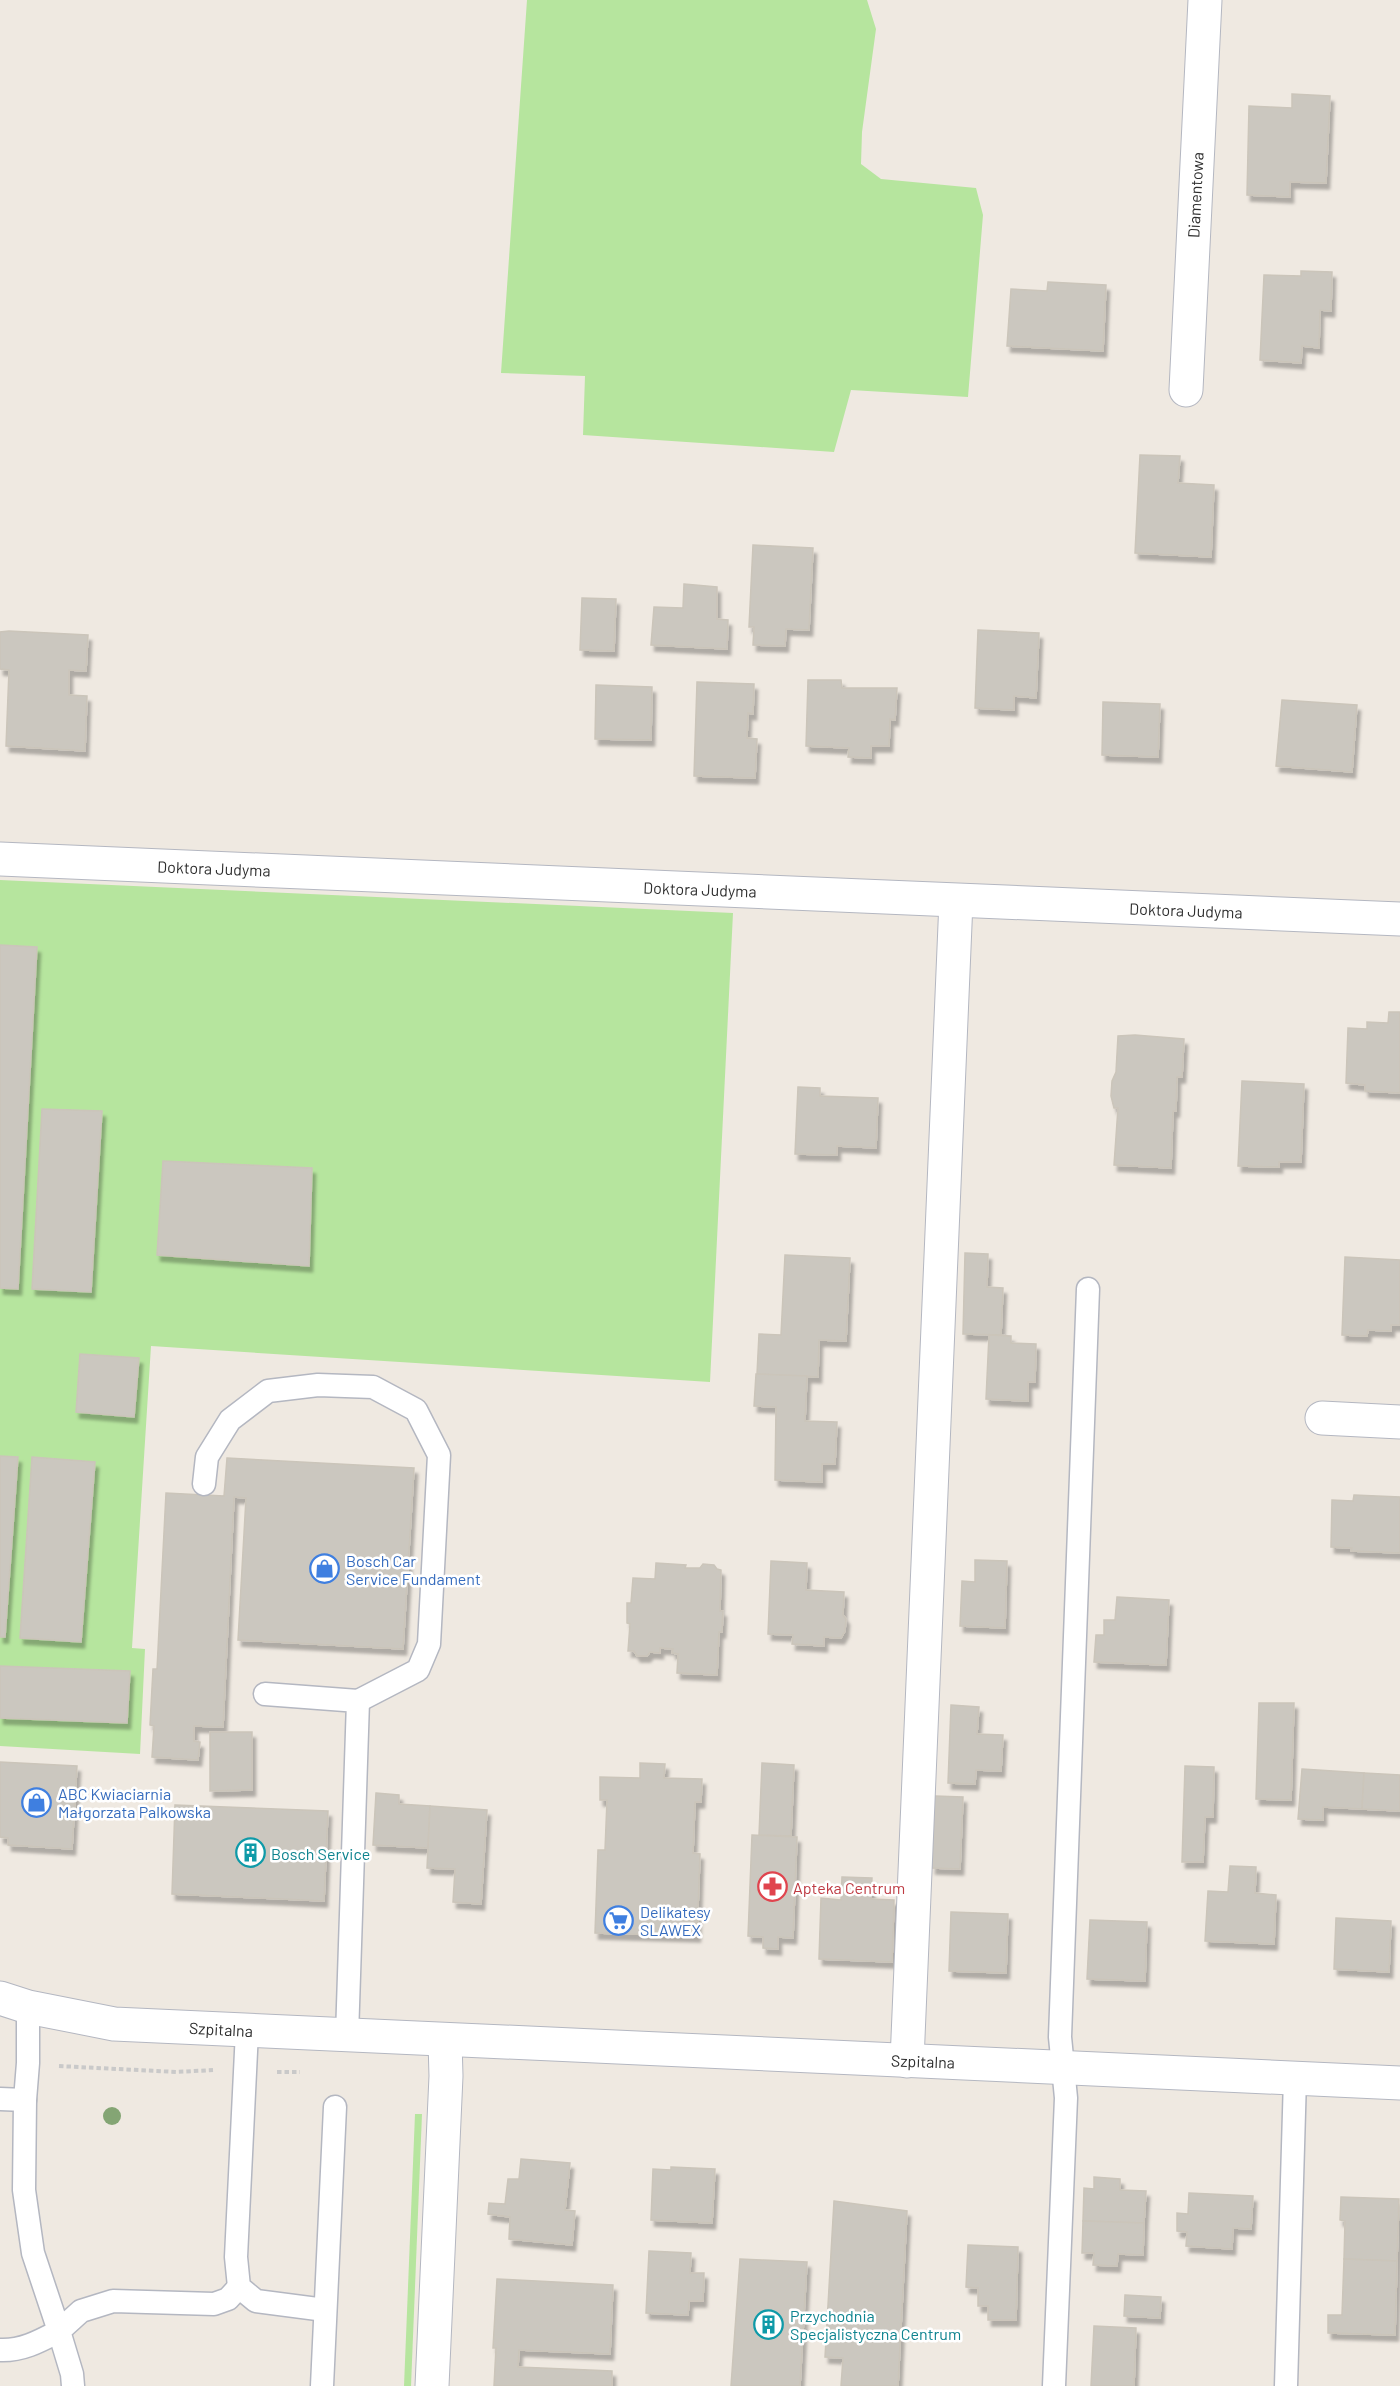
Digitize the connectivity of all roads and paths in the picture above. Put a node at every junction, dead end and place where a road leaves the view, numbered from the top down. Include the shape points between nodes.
1 (1205, 0) edge
2 (1186, 390) dead end
3 (0, 859) edge
4 (956, 901) junction
5 (1400, 920) edge
6 (1088, 1289) dead end
7 (1322, 1418) dead end
8 (1400, 1422) edge
9 (204, 1484) dead end
10 (265, 1694) dead end
11 (358, 1701) junction
12 (14, 2003) edge
13 (247, 2031) junction
14 (347, 2036) junction
15 (446, 2041) junction
16 (907, 2061) junction
17 (28, 2063) junction
18 (1063, 2066) junction
19 (246, 2071) junction
20 (303, 2073) dead end
21 (1295, 2078) junction
22 (1400, 2083) edge
23 (0, 2099) edge
24 (25, 2100) junction
25 (335, 2107) dead end
26 (239, 2287) junction
27 (325, 2310) junction
28 (59, 2331) junction
29 (0, 2349) edge
30 (73, 2386) edge
31 (322, 2386) edge
32 (432, 2386) edge
33 (1054, 2386) edge
34 (1286, 2386) edge

1 - 2 street, Diamentowa
3 - 4 street, Doktora Judyma
4 - 5 street, Doktora Judyma
4 - 16 street
6 - 18 lane via 1060,2037
7 - 8 street
9 - 11 lane via 207,1457 230,1420 268,1391 318,1384 374,1387 416,1410 439,1455 429,1644 418,1670
10 - 11 lane
11 - 14 lane
12 - 13 street, Szpitalna via 114,2024
12 - 17 lane
13 - 14 street, Szpitalna
13 - 19 lane
14 - 15 street, Szpitalna
15 - 16 street, Szpitalna
15 - 32 street
16 - 18 street, Szpitalna
17 - 19 path via 176,2072
17 - 24 lane
18 - 21 street, Szpitalna
18 - 33 lane via 1066,2098
19 - 20 path
19 - 26 lane via 236,2257
21 - 22 street, Szpitalna
21 - 34 lane
23 - 24 lane
24 - 28 lane via 24,2190 33,2253
25 - 27 lane
26 - 27 lane via 256,2301
26 - 28 lane via 228,2299 214,2304 113,2301 81,2311
27 - 31 lane
28 - 29 lane via 36,2343
28 - 30 lane

